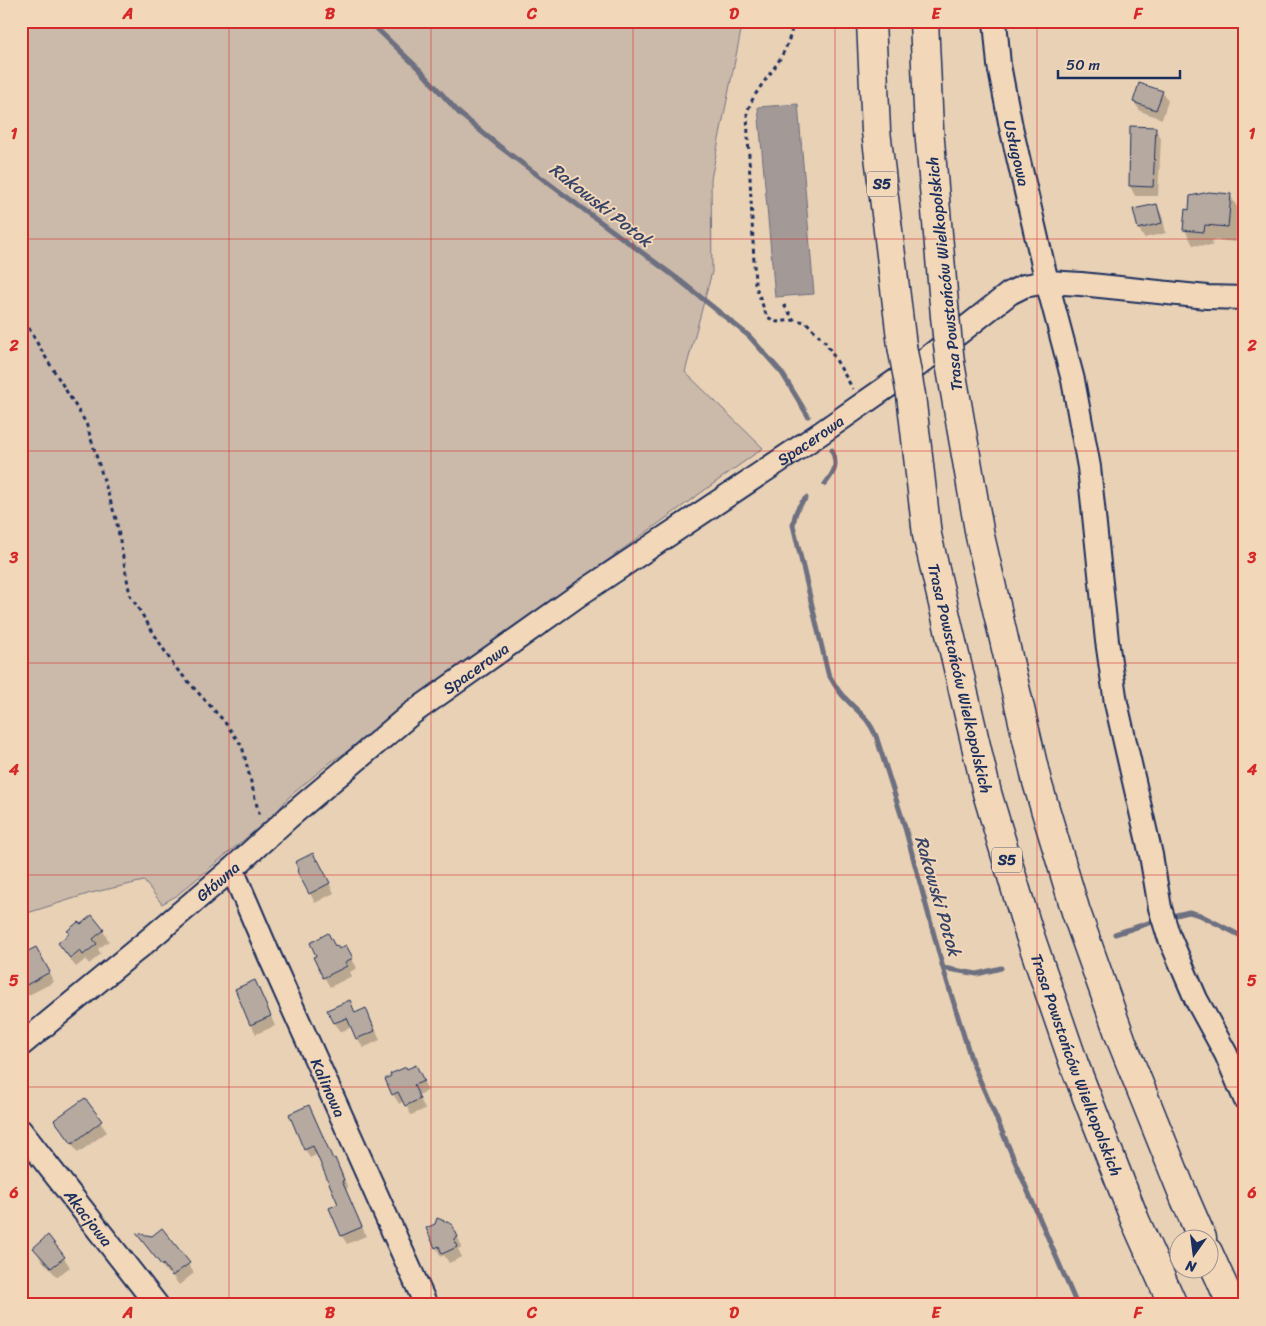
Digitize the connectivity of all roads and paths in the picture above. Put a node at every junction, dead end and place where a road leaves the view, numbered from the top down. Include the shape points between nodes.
1 (394, 21) edge
2 (415, 21) edge
3 (794, 21) edge
4 (871, 21) edge
5 (924, 21) edge
6 (995, 21) edge
7 (1047, 282) junction
8 (1245, 298) edge
9 (784, 305) dead end
10 (21, 314) edge
11 (794, 320) junction
12 (862, 404) junction
13 (411, 714) joint
14 (263, 841) junction
15 (232, 869) junction
16 (21, 1045) edge
17 (1245, 1099) edge
18 (21, 1131) edge
19 (1198, 1228) edge
20 (1218, 1274) edge
21 (157, 1305) edge
22 (426, 1305) edge
23 (1173, 1305) edge
24 (1232, 1305) edge

1 - 2 path via 407,25
3 - 11 path via 782,56 749,104 747,114 755,284 767,317 777,322
4 - 23 highway, Trasa Powstańców Wielkopolskich / S5, bridge via 876,131 927,535 987,793 1028,930 1074,1064 1135,1220
5 - 19 highway, Trasa Powstańców Wielkopolskich, bridge via 929,129 950,363 980,536 1037,782 1076,912 1122,1042
6 - 7 street, Usługowa via 999,66 1011,127
7 - 8 street, Spacerowa
7 - 12 street, Spacerowa via 1024,286 1010,293 917,366
7 - 17 street, Usługowa via 1073,380 1090,467 1116,703 1160,908 1196,999 1226,1054
9 - 11 path
10 - 14 path via 86,422 116,519 130,595 174,666 242,746
11 - 12 path via 806,322 826,344
12 - 13 street, Spacerowa via 583,592
13 - 14 street, Główna
14 - 15 street, Główna
15 - 16 street, Główna
15 - 22 street, Kalinowa
18 - 21 street, Akacjowa
20 - 24 highway

